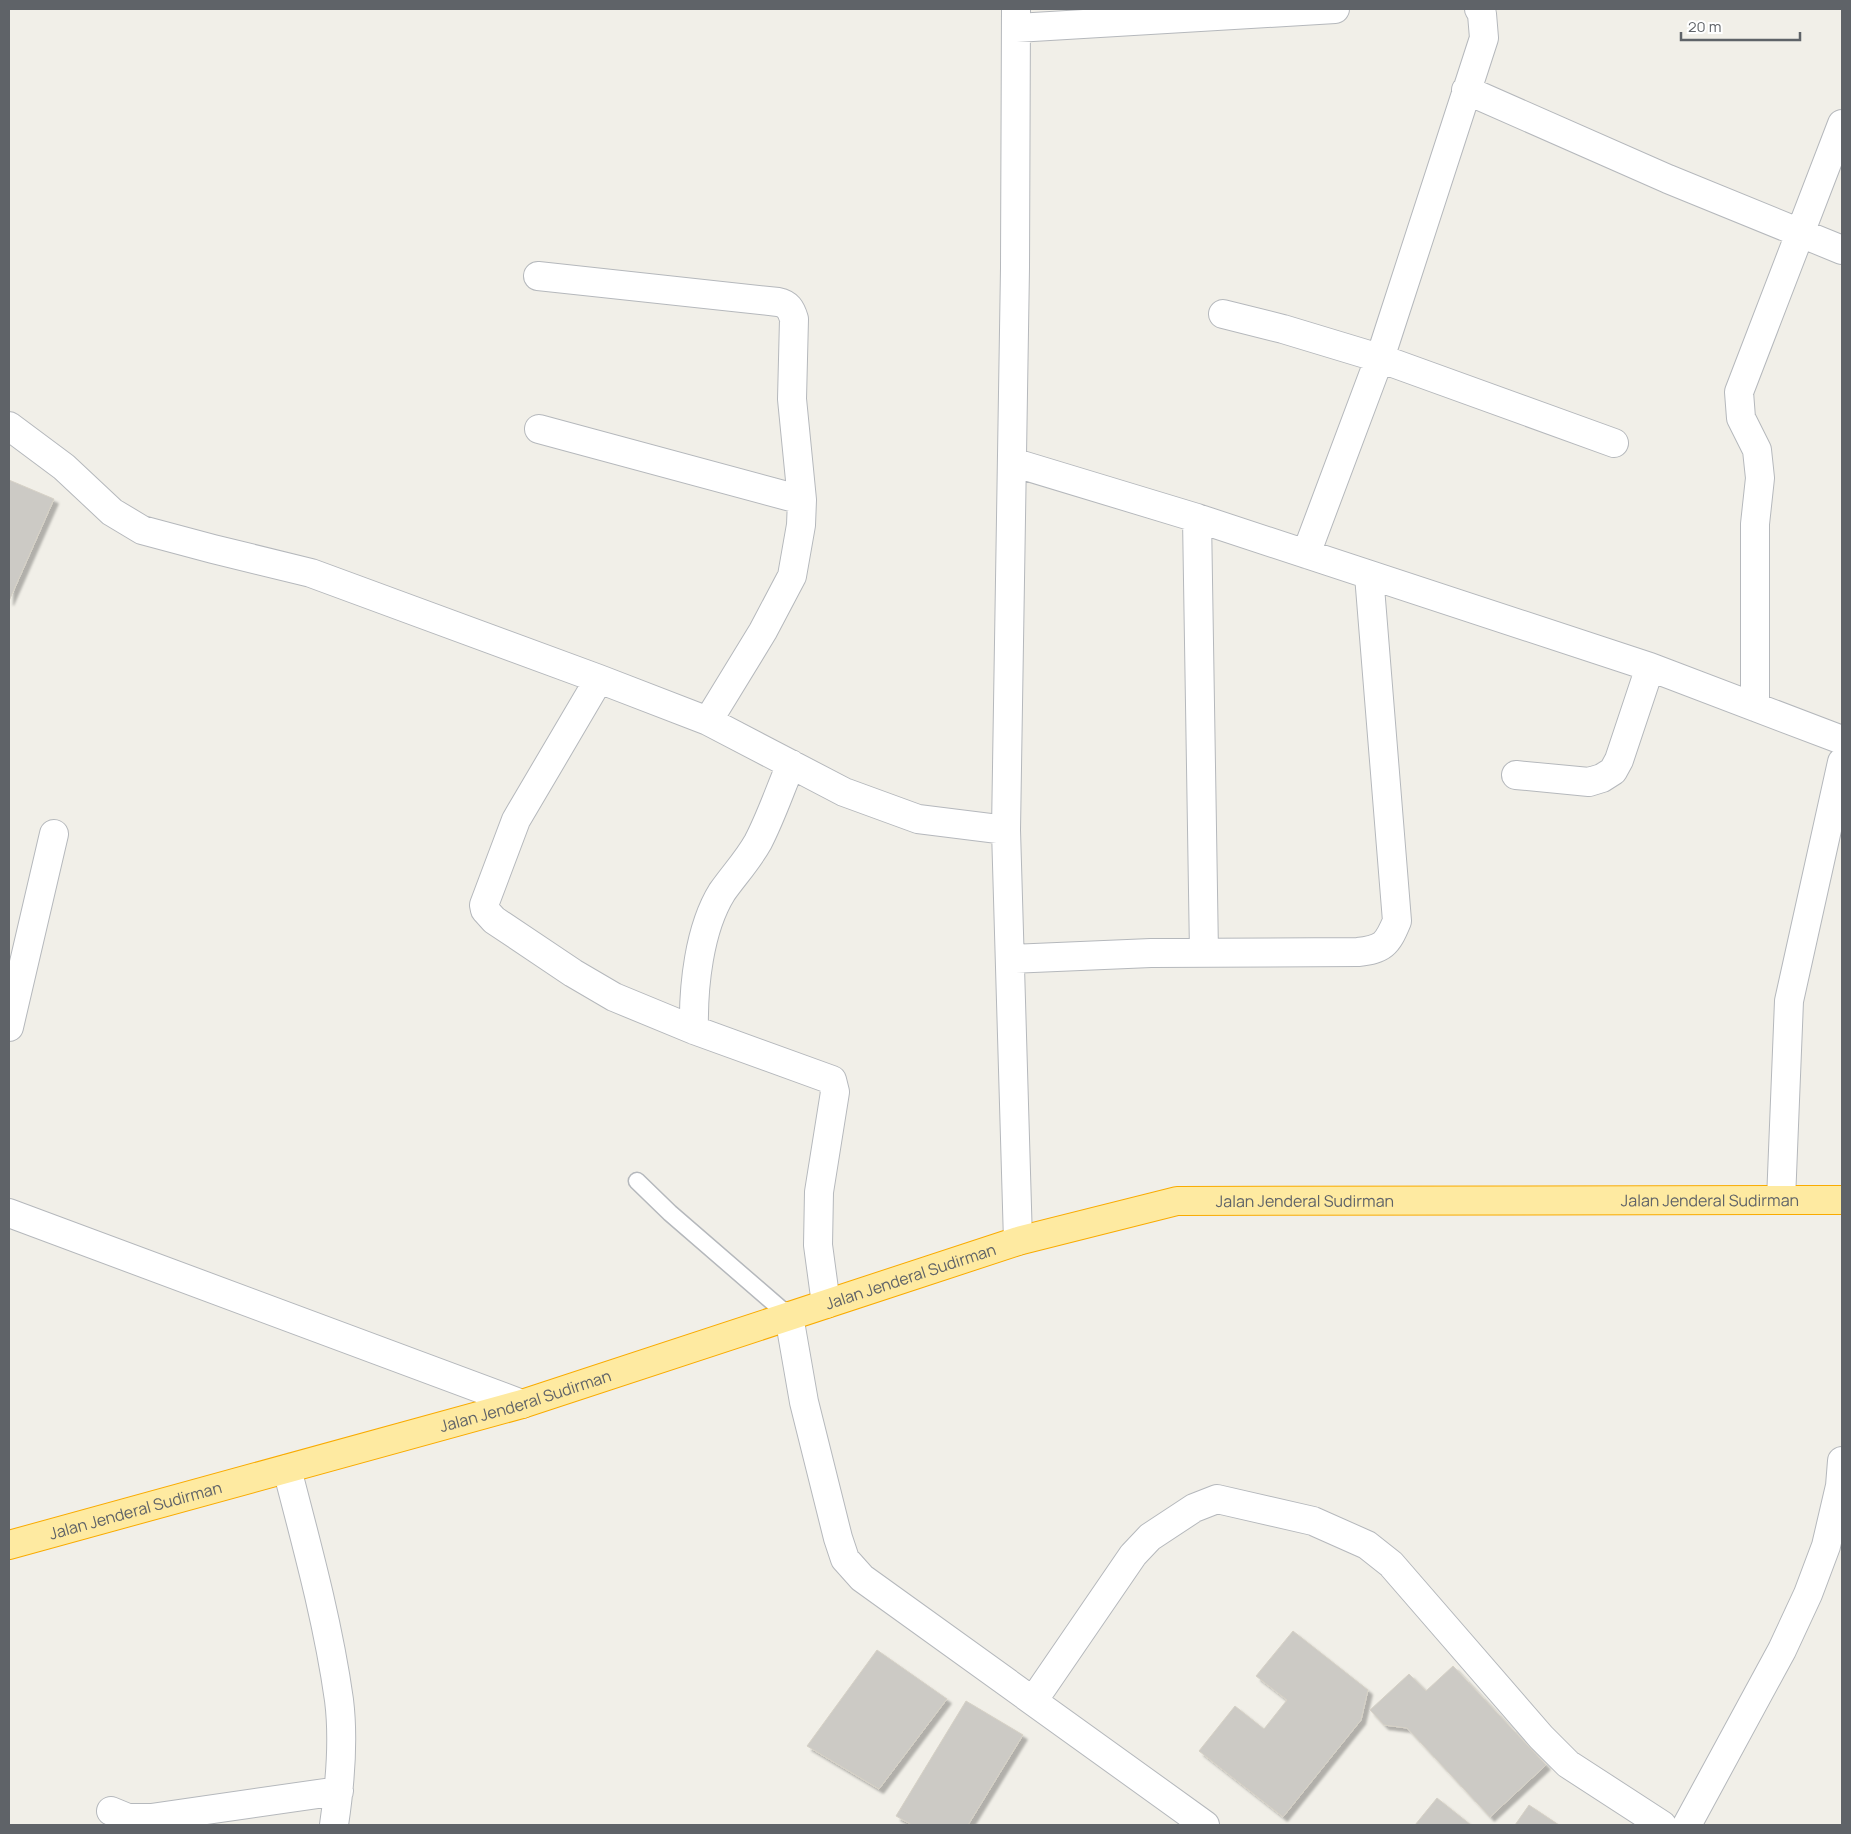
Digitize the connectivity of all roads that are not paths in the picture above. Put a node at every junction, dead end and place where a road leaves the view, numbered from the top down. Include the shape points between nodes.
1 (1335, 9) edge
2 (1479, 9) edge
3 (1016, 19) edge
4 (1466, 90) junction
5 (1842, 124) edge
6 (1800, 232) junction
7 (1842, 250) edge
8 (538, 276) dead end
9 (1223, 314) dead end
10 (1379, 358) junction
11 (9, 426) edge
12 (539, 429) dead end
13 (1614, 443) dead end
14 (1012, 462) junction
15 (802, 500) junction
16 (1197, 518) junction
17 (1306, 554) junction
18 (1369, 575) junction
19 (1650, 667) junction
20 (599, 680) junction
21 (1755, 707) junction
22 (708, 721) junction
23 (1842, 740) edge
24 (1842, 762) edge
25 (791, 764) junction
26 (1516, 775) dead end
27 (1006, 830) junction
28 (54, 834) dead end
29 (1204, 953) junction
30 (1010, 958) junction
31 (9, 1027) edge
32 (694, 1030) junction
33 (637, 1181) dead end
34 (1781, 1200) junction
35 (1842, 1200) edge
36 (9, 1213) edge
37 (1018, 1240) junction
38 (826, 1304) junction
39 (788, 1316) junction
40 (522, 1404) junction
41 (1842, 1461) edge
42 (287, 1469) junction
43 (9, 1545) edge
44 (1033, 1701) junction
45 (339, 1792) junction
46 (111, 1811) dead end
47 (334, 1825) edge
48 (1205, 1825) edge
49 (1662, 1825) edge
50 (1687, 1825) edge

1 - 3 street
2 - 4 street via 1484,38
3 - 14 street
4 - 6 street via 1668,179
4 - 10 street
5 - 6 street
6 - 7 street
6 - 21 street via 1739,392 1741,418 1757,450 1760,478 1755,524
8 - 15 street via 785,304 791,309 794,319 792,399
9 - 10 street
10 - 13 street
10 - 17 street
11 - 20 street via 64,467 112,512 142,530 311,573
12 - 15 street
14 - 16 street
14 - 27 street
15 - 22 street via 792,576
16 - 17 street
16 - 29 street
17 - 18 street
18 - 19 street
18 - 29 street via 1397,921 1390,938 1376,950 1358,952
19 - 21 street
19 - 26 street via 1613,771 1589,782
20 - 22 street
20 - 32 street via 516,820 484,905 485,910 494,920 614,997
21 - 23 street
22 - 25 street
24 - 34 street via 1789,1001
25 - 27 street via 844,792 918,819
25 - 32 street via 758,841 722,894 712,915 696,974
27 - 30 street
28 - 31 street
29 - 30 street
30 - 37 street
32 - 38 street via 830,1078 835,1084 819,1192 818,1245
33 - 39 lane
34 - 35 highway, Jalan Jenderal Sudirman
34 - 37 highway, Jalan Jenderal Sudirman via 1177,1201
36 - 40 street
37 - 38 highway, Jalan Jenderal Sudirman
38 - 39 highway, Jalan Jenderal Sudirman
39 - 40 highway, Jalan Jenderal Sudirman
39 - 44 street via 804,1402 845,1559 862,1578
40 - 42 highway, Jalan Jenderal Sudirman
41 - 50 street via 1840,1486 1826,1546 1808,1594 1782,1650
42 - 43 highway, Jalan Jenderal Sudirman
42 - 45 street via 323,1611 339,1702
44 - 48 street
44 - 49 street via 1133,1555 1150,1537 1194,1508 1217,1499 1313,1521 1367,1545 1391,1564 1541,1738 1568,1764
45 - 46 street via 151,1818 128,1818
45 - 47 street

